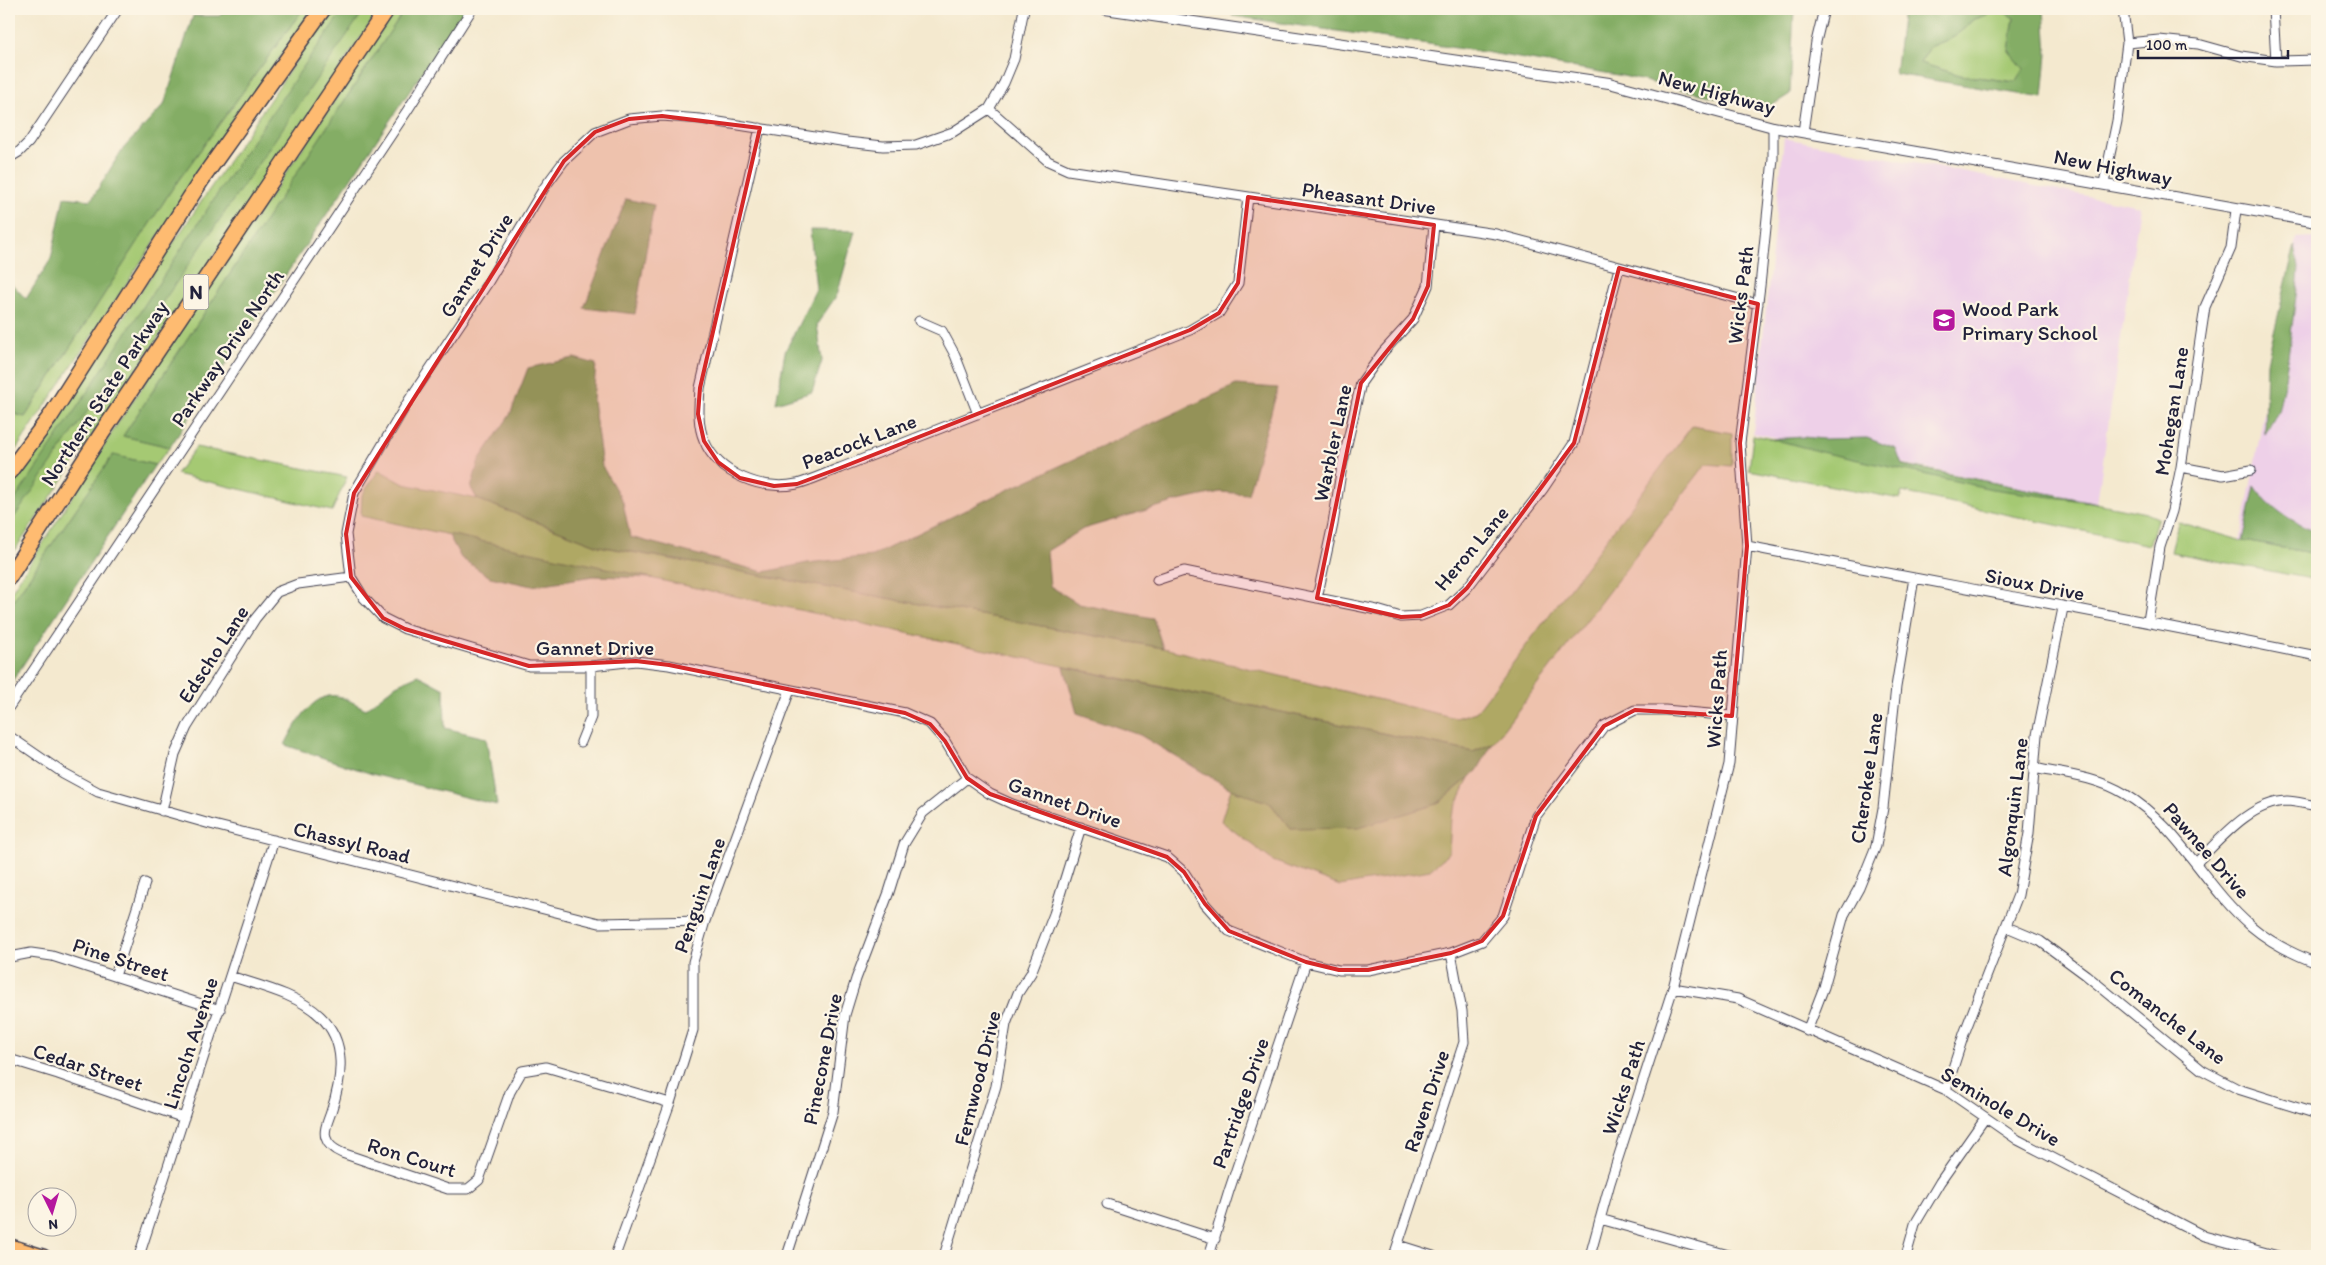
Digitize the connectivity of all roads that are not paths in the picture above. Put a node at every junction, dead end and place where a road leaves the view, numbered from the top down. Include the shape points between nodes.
1 (118, 9) edge
2 (323, 9) edge
3 (387, 9) edge
4 (472, 9) edge
5 (1024, 9) edge
6 (1105, 9) edge
7 (1824, 9) edge
8 (2123, 9) edge
9 (2273, 9) edge
10 (2127, 43) junction
11 (2317, 60) edge
12 (2276, 61) junction
13 (989, 110) junction
14 (1774, 127) junction
15 (760, 128) junction
16 (1803, 132) junction
17 (9, 158) edge
18 (2104, 183) junction
19 (1248, 197) junction
20 (2236, 210) junction
21 (2317, 222) edge
22 (1434, 225) junction
23 (1619, 268) junction
24 (1758, 304) junction
25 (919, 321) dead end
26 (978, 414) junction
27 (2181, 467) junction
28 (2251, 470) dead end
29 (9, 472) edge
30 (1747, 546) junction
31 (9, 577) edge
32 (351, 577) junction
33 (1914, 578) junction
34 (1157, 580) dead end
35 (1317, 598) junction
36 (2063, 608) junction
37 (2148, 621) junction
38 (2317, 656) edge
39 (591, 666) junction
40 (790, 690) junction
41 (9, 707) edge
42 (1732, 716) junction
43 (9, 736) edge
44 (582, 742) dead end
45 (2033, 768) junction
46 (967, 778) junction
47 (2317, 806) edge
48 (162, 811) junction
49 (1081, 827) junction
50 (274, 840) junction
51 (2196, 863) junction
52 (145, 883) dead end
53 (705, 922) junction
54 (2007, 927) junction
55 (1451, 953) junction
56 (10, 957) edge
57 (1306, 962) junction
58 (2317, 963) edge
59 (115, 976) junction
60 (230, 976) junction
61 (1673, 988) junction
62 (220, 1010) junction
63 (1807, 1031) junction
64 (9, 1059) edge
65 (1946, 1090) junction
66 (670, 1103) junction
67 (2317, 1114) edge
68 (184, 1118) junction
69 (1985, 1118) junction
70 (1107, 1204) dead end
71 (1600, 1219) junction
72 (1215, 1239) junction
73 (9, 1244) edge
74 (1398, 1245) junction
75 (44, 1256) edge
76 (139, 1256) edge
77 (615, 1256) edge
78 (787, 1256) edge
79 (944, 1256) edge
80 (1209, 1256) edge
81 (1394, 1256) edge
82 (1433, 1256) edge
83 (1590, 1256) edge
84 (1732, 1256) edge
85 (1906, 1256) edge
86 (2278, 1256) edge

1 - 17 street via 28,142
2 - 29 highway, Northern State Parkway via 202,179 50,417
3 - 31 highway, Northern State Parkway / N
4 - 41 street, Parkway Drive North
5 - 13 street, Gannet Drive via 1014,59
6 - 14 street, New Highway via 1609,83
7 - 16 street
8 - 10 street
9 - 12 street
10 - 12 street via 2159,40 2198,44 2241,56
10 - 18 street
11 - 12 street
13 - 15 street, Gannet Drive via 953,132 916,145 883,146
13 - 19 street, Pheasant Drive via 1048,161 1068,170
14 - 16 street, New Highway
14 - 24 street, Wicks Path
15 - 26 street, Peacock Lane via 700,388 698,414 704,441 718,462 740,478 774,486 797,484
15 - 32 street, Gannet Drive via 662,116 629,119 595,132 564,161 409,400 354,493 346,534
16 - 18 street, New Highway
18 - 20 street, New Highway
19 - 22 street, Pheasant Drive
19 - 26 street, Peacock Lane via 1238,283 1219,312 1190,330
20 - 21 street, New Highway
20 - 27 street, Mohegan Lane via 2231,248 2205,307
22 - 23 street, Pheasant Drive via 1496,234
22 - 35 street, Warbler Lane via 1428,286 1413,319 1361,383
23 - 24 street, Pheasant Drive
23 - 35 street, Heron Lane via 1574,443 1467,588 1449,605 1421,616 1401,617
24 - 30 street, Wicks Path via 1740,443
25 - 26 street via 942,331
27 - 28 street via 2223,475
27 - 37 street, Mohegan Lane via 2160,547
30 - 33 street, Sioux Drive
30 - 42 street, Wicks Path
32 - 39 street, Gannet Drive via 364,598 383,618 405,629 529,666
32 - 48 street, Edscho Lane via 298,584 277,592 255,619 187,727 175,754
33 - 36 street, Sioux Drive
33 - 63 street, Cherokee Lane via 1896,687 1876,846 1844,915 1824,987
34 - 35 street, Heron Lane via 1184,571
36 - 37 street, Sioux Drive
36 - 45 street, Algonquin Lane
37 - 38 street, Sioux Drive
39 - 40 street, Gannet Drive via 636,662 669,665
39 - 44 street via 591,717
40 - 46 street, Gannet Drive via 905,713 930,724 945,741
40 - 53 street, Penguin Lane
42 - 55 street, Gannet Drive via 1635,710 1604,726 1536,816 1503,916 1482,941
42 - 61 street, Wicks Path via 1729,764
43 - 48 street, Chassyl Road via 63,773 98,792
45 - 51 street, Pawnee Drive via 2091,779 2124,793 2151,811
45 - 54 street, Algonquin Lane via 2025,864
46 - 49 street, Gannet Drive via 1012,804
46 - 78 street, Pinecone Drive via 923,813 904,844 845,1015 834,1112
47 - 51 street via 2287,801 2264,806 2236,824
48 - 50 street, Chassyl Road
49 - 57 street, Gannet Drive via 1167,857 1184,872 1205,904 1229,930
49 - 79 street, Fernwood Drive via 1054,914 1031,974 1018,992 1006,1024 996,1086
50 - 53 street, Chassyl Road via 599,923
50 - 60 street, Lincoln Avenue
51 - 58 street, Pawnee Drive via 2250,926 2280,947
52 - 59 street
53 - 66 street, Penguin Lane via 693,962 693,1030
54 - 65 street, Algonquin Lane via 1964,1034
54 - 67 street, Comanche Lane via 2040,941 2086,974 2202,1070 2238,1089
55 - 57 street, Gannet Drive via 1368,970 1339,970
55 - 74 street, Raven Drive via 1462,1011 1464,1042
56 - 59 street, Pine Street via 31,953 52,956
57 - 72 street, Partridge Drive
59 - 62 street, Pine Street
60 - 62 street, Lincoln Avenue
60 - 66 street, Ron Court via 288,996 309,1007 329,1025 341,1054 340,1081 325,1132 329,1144 342,1153 448,1190 468,1189 479,1180 510,1092 522,1072 546,1067
61 - 63 street, Seminole Drive via 1738,999
61 - 71 street, Wicks Path
62 - 68 street, Lincoln Avenue
63 - 65 street, Seminole Drive
64 - 68 street, Cedar Street
65 - 69 street, Seminole Drive
66 - 77 street, Penguin Lane
68 - 76 street, Lincoln Avenue
69 - 85 street via 1915,1224
69 - 86 street, Seminole Drive via 2066,1166 2204,1236
70 - 72 street
71 - 83 street, Wicks Path
71 - 84 street
72 - 80 street, Partridge Drive
73 - 75 main road
74 - 81 street, Raven Drive
74 - 82 street

